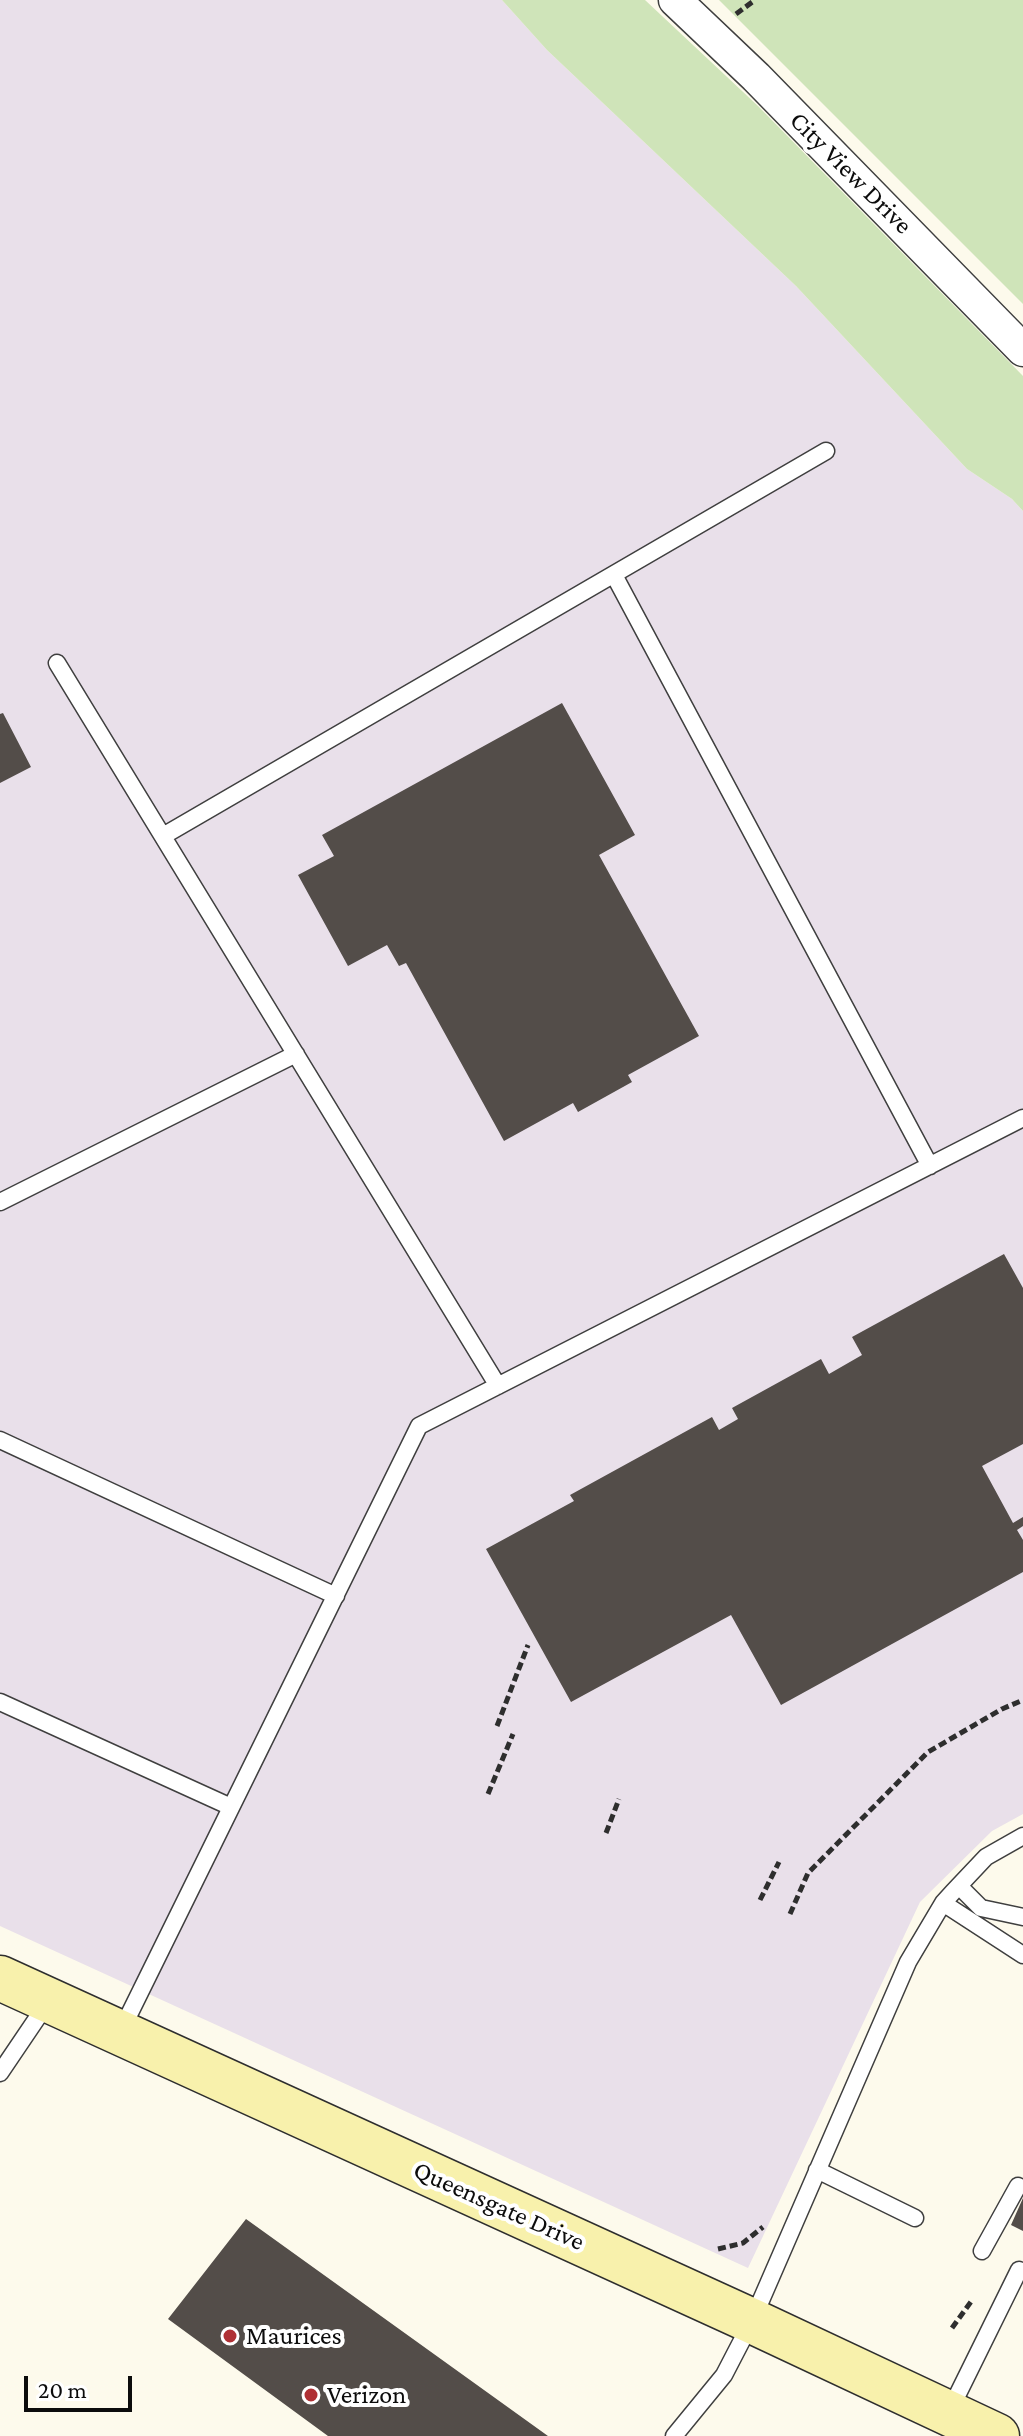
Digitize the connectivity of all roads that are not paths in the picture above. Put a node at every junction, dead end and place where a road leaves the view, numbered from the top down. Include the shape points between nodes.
1 (675, 0) edge
2 (1023, 350) edge
3 (826, 451) dead end
4 (614, 575) junction
5 (57, 663) dead end
6 (163, 836) junction
7 (296, 1054) junction
8 (1023, 1118) edge
9 (930, 1166) junction
10 (0, 1202) edge
11 (498, 1386) junction
12 (0, 1440) edge
13 (336, 1596) junction
14 (0, 1702) edge
15 (231, 1807) junction
16 (1023, 1836) edge
17 (959, 1886) junction
18 (943, 1903) junction
19 (1023, 1917) edge
20 (1023, 1955) edge
21 (0, 1978) edge
22 (49, 2001) junction
23 (120, 2033) junction
24 (0, 2073) edge
25 (817, 2170) junction
26 (1018, 2186) dead end
27 (915, 2218) dead end
28 (982, 2251) dead end
29 (1019, 2270) dead end
30 (752, 2321) junction
31 (948, 2413) junction
32 (674, 2436) edge
33 (997, 2436) edge

1 - 2 street, City View Drive
3 - 4 lane
4 - 6 lane
4 - 9 lane
5 - 6 lane
6 - 7 lane
7 - 10 lane
7 - 11 lane
8 - 9 lane
9 - 11 lane
11 - 13 lane via 419,1426
12 - 13 lane
13 - 15 lane
14 - 15 lane
15 - 23 lane
16 - 17 lane via 986,1857
17 - 18 lane
17 - 19 lane via 981,1908
18 - 20 lane
18 - 25 lane via 904,1969
21 - 22 street, Queensgate Drive
22 - 23 street, Queensgate Drive
22 - 24 lane
23 - 30 street, Queensgate Drive
25 - 27 lane
25 - 30 lane
26 - 28 lane
29 - 31 lane
30 - 31 street, Queensgate Drive
30 - 32 lane via 724,2375
31 - 33 street, Queensgate Drive

